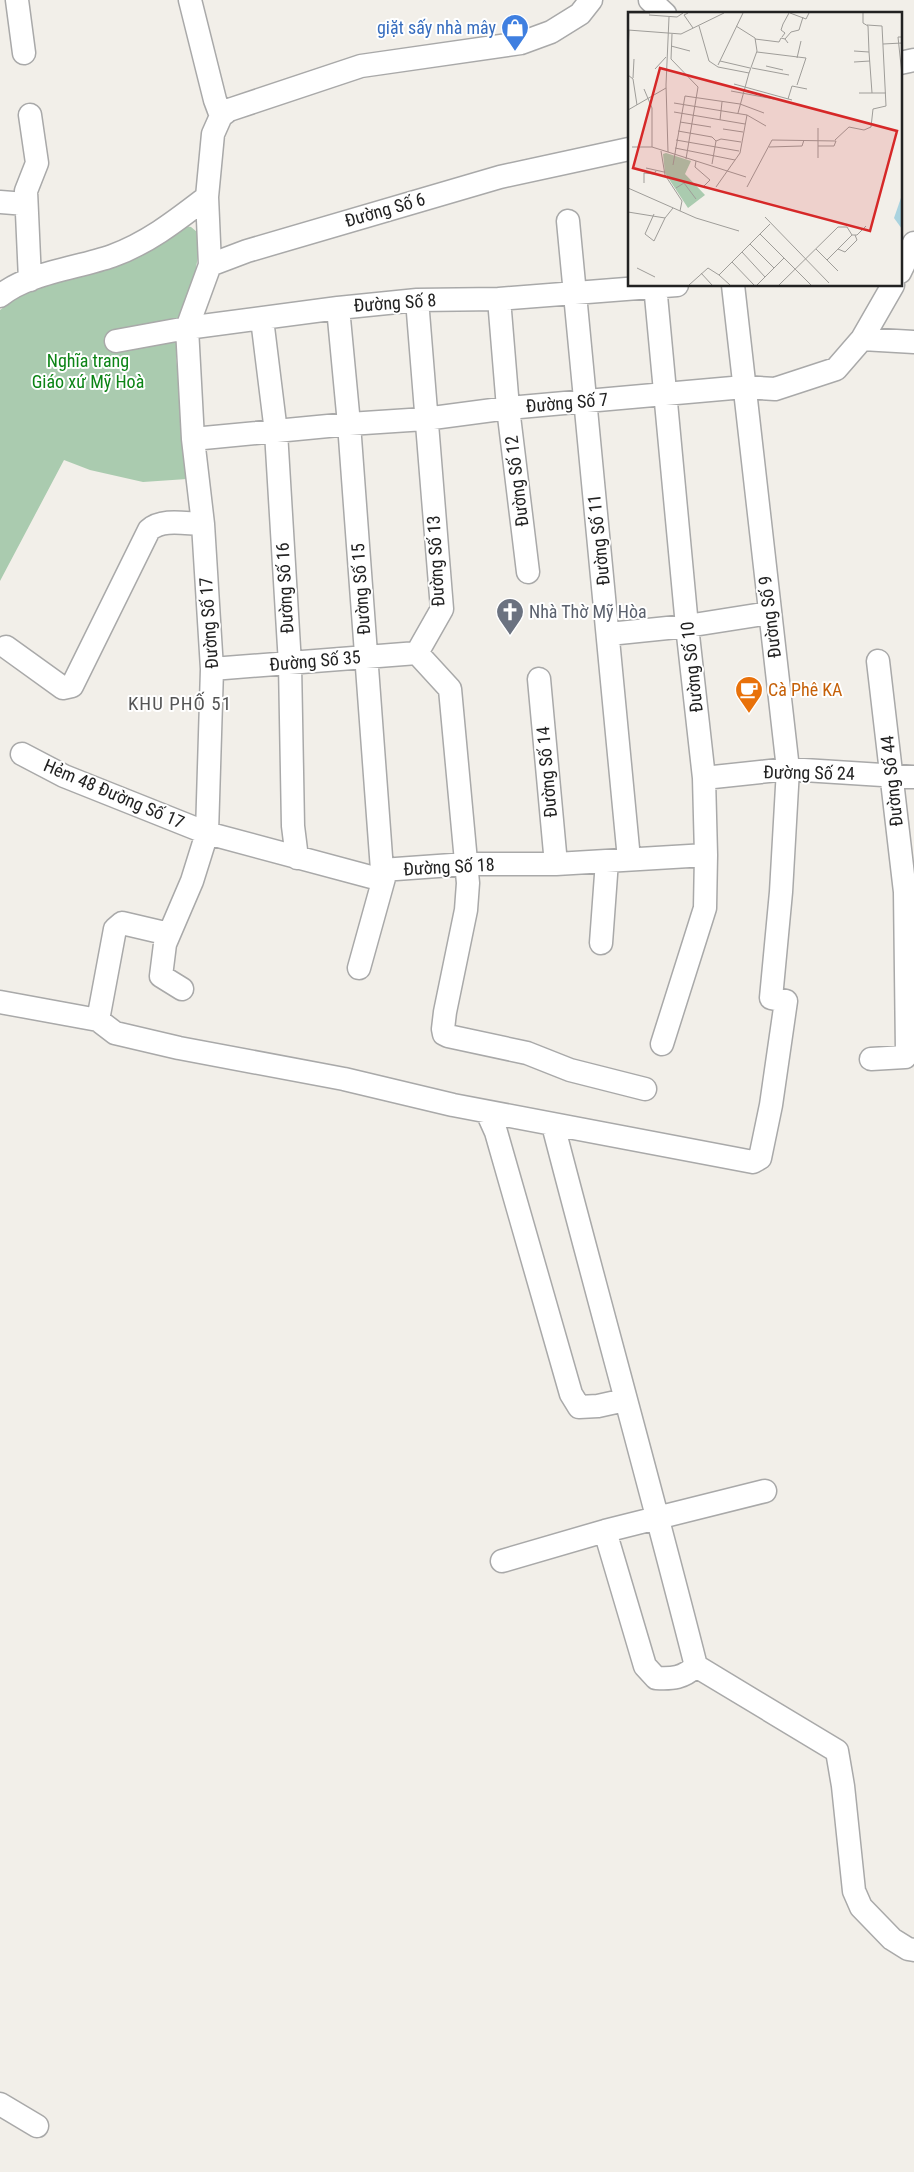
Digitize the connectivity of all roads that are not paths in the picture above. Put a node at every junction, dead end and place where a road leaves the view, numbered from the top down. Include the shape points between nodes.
1 (17, 0) edge
2 (190, 0) edge
3 (592, 0) edge
4 (650, 0) edge
5 (663, 12) edge
6 (24, 53) dead end
7 (30, 115) dead end
8 (221, 116) junction
9 (628, 149) edge
10 (207, 197) junction
11 (0, 202) edge
12 (26, 204) junction
13 (568, 221) dead end
14 (914, 243) edge
15 (210, 265) junction
16 (902, 268) edge
17 (30, 280) junction
18 (662, 286) edge
19 (733, 286) edge
20 (892, 286) edge
21 (3, 290) edge
22 (575, 292) junction
23 (417, 300) junction
24 (499, 300) junction
25 (338, 308) junction
26 (262, 318) junction
27 (187, 328) junction
28 (862, 339) junction
29 (116, 341) dead end
30 (914, 342) edge
31 (744, 387) junction
32 (665, 394) junction
33 (585, 402) junction
34 (508, 408) junction
35 (425, 419) junction
36 (349, 424) junction
37 (276, 432) junction
38 (194, 439) junction
39 (203, 524) junction
40 (528, 572) dead end
41 (769, 613) junction
42 (687, 626) junction
43 (609, 634) junction
44 (6, 647) dead end
45 (417, 653) junction
46 (365, 657) junction
47 (878, 660) dead end
48 (290, 664) junction
49 (212, 669) junction
50 (539, 679) dead end
51 (22, 754) dead end
52 (788, 769) junction
53 (903, 776) edge
54 (704, 778) junction
55 (207, 833) junction
56 (706, 856) junction
57 (297, 858) junction
58 (618, 860) junction
59 (466, 864) junction
60 (556, 864) junction
61 (383, 874) junction
62 (169, 934) junction
63 (601, 943) dead end
64 (359, 968) dead end
65 (182, 989) dead end
66 (0, 1002) edge
67 (98, 1020) junction
68 (662, 1044) dead end
69 (870, 1059) dead end
70 (645, 1089) dead end
71 (487, 1112) junction
72 (553, 1125) junction
73 (625, 1400) junction
74 (765, 1491) dead end
75 (658, 1518) junction
76 (605, 1532) junction
77 (502, 1561) dead end
78 (696, 1666) junction
79 (914, 1950) edge
80 (0, 2104) edge
81 (36, 2126) dead end

1 - 6 street
2 - 8 street
3 - 8 street via 580,14 552,32 521,43 361,66 229,110
4 - 5 street
7 - 12 street via 37,163 26,191
8 - 10 street via 213,134
9 - 15 street, Đường Số 6 via 500,177 247,251
10 - 15 street
10 - 17 street via 155,236 113,255
11 - 12 street
12 - 17 street
13 - 22 street, Đường Số 11
14 - 16 street
15 - 27 street
17 - 21 street
18 - 22 street, Đường Số 8
18 - 32 street, Đường Số 10
19 - 31 street
20 - 28 street, Đường Số 7
22 - 24 street, Đường Số 8
22 - 33 street, Đường Số 11
23 - 24 street, Đường Số 8
23 - 25 street, Đường Số 8
23 - 35 street, Đường Số 13
24 - 34 street, Đường Số 12
25 - 26 street, Đường Số 8
25 - 36 street, Đường Số 15
26 - 27 street, Đường Số 8
26 - 37 street, Đường Số 16
27 - 29 street, Đường Số 8
27 - 38 street, Đường Số 17
28 - 30 street
28 - 31 street, Đường Số 7 via 836,369 776,389
31 - 32 street, Đường Số 7
31 - 41 street, Đường Số 9
32 - 33 street, Đường Số 7
32 - 42 street, Đường Số 10
33 - 34 street, Đường Số 7
33 - 43 street, Đường Số 11
34 - 35 street, Đường Số 7
34 - 40 street, Đường Số 12
35 - 36 street, Đường Số 7
35 - 45 street, Đường Số 13 via 442,609
36 - 37 street, Đường Số 7
36 - 46 street, Đường Số 15
37 - 38 street, Đường Số 7
37 - 48 street, Đường Số 16
38 - 39 street, Đường Số 17
39 - 44 street via 163,523 149,530 72,686 63,688
39 - 49 street, Đường Số 17
41 - 42 street
41 - 52 street, Đường Số 9
42 - 43 street
42 - 54 street, Đường Số 10
43 - 58 street, Đường Số 11
45 - 46 street, Đường Số 35
45 - 59 street via 450,689
46 - 48 street, Đường Số 35
46 - 61 street, Đường Số 15
47 - 53 street, Đường Số 44
48 - 49 street, Đường Số 35
48 - 57 street, Đường Số 16 via 293,826
49 - 55 street, Đường Số 17
50 - 60 street, Đường Số 14
51 - 55 street, Hẻm 48 Đường Số 17 via 64,776
52 - 53 street, Đường Số 24
52 - 54 street, Đường Số 24
52 - 72 street, Đường Số 9 via 771,998 786,1001 760,1158 753,1162
53 - 69 street, Đường Số 44 via 907,1052 905,1057
54 - 56 street, Đường Số 10
55 - 57 street, Đường Số 18
55 - 62 street, Đường Số 17 via 192,881
56 - 58 street, Đường Số 18
56 - 68 street, Đường Số 10 via 705,908
57 - 61 street, Đường Số 18 via 371,877
58 - 60 street, Đường Số 18
58 - 63 street, Đường Số 11
59 - 60 street, Đường Số 18
59 - 61 street, Đường Số 18
59 - 70 street via 469,895 444,1034 526,1053 570,1070
61 - 64 street
62 - 65 street, Đường Số 17 via 161,976
62 - 67 street via 122,922 115,929
66 - 67 street
67 - 71 street via 115,1033 126,1036 344,1079
71 - 72 street
71 - 73 street via 496,1132 571,1394 579,1407
72 - 73 street
73 - 75 street
74 - 75 street
75 - 76 street
75 - 78 street
76 - 77 street
76 - 78 street via 645,1666 656,1678 675,1679
78 - 79 street via 836,1751 854,1891 861,1908 892,1939
80 - 81 street

